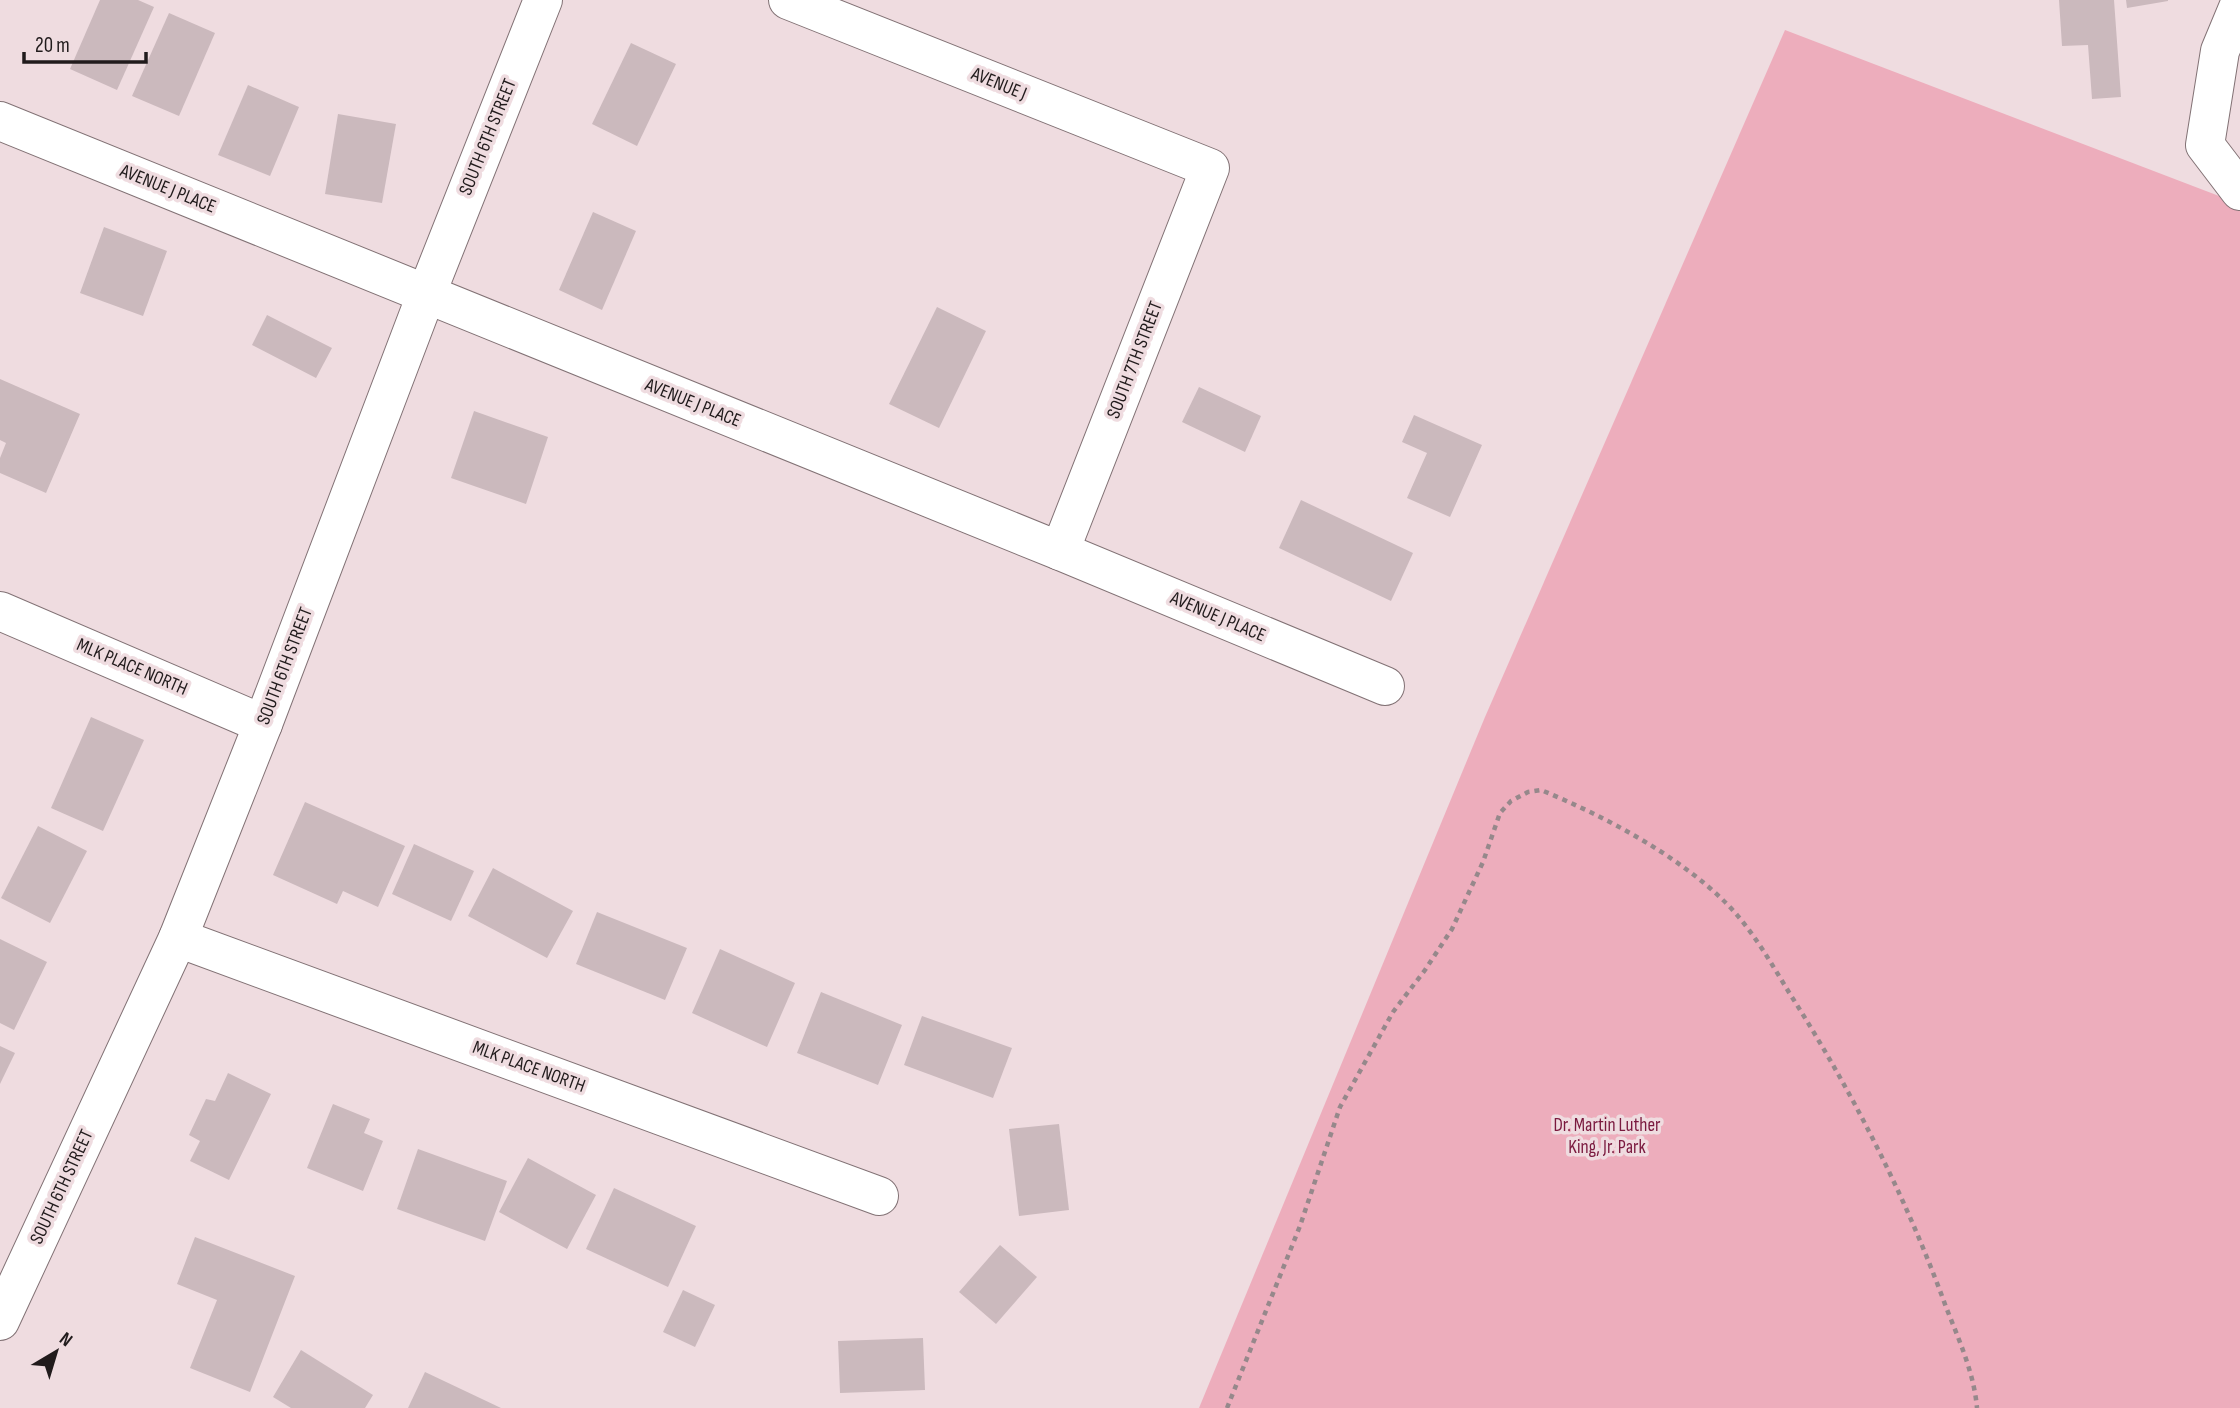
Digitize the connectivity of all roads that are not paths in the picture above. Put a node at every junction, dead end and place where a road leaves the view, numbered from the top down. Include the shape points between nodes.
1 (543, 0) edge
2 (788, 0) edge
3 (2240, 3) edge
4 (0, 121) edge
5 (1210, 168) joint
6 (2240, 191) edge
7 (426, 295) junction
8 (1060, 551) junction
9 (0, 611) edge
10 (1385, 686) dead end
11 (263, 724) junction
12 (178, 938) junction
13 (879, 1196) dead end
14 (0, 1321) edge

1 - 7 street, SOUTH 6TH STREET
2 - 5 street, AVENUE J
3 - 6 street via 2220,51 2205,145
4 - 7 street, AVENUE J PLACE
5 - 8 street, SOUTH 7TH STREET
7 - 8 street, AVENUE J PLACE
7 - 11 street, SOUTH 6TH STREET
8 - 10 street, AVENUE J PLACE
9 - 11 street, MLK PLACE NORTH
11 - 12 street, SOUTH 6TH STREET
12 - 13 street, MLK PLACE NORTH
12 - 14 street, SOUTH 6TH STREET

